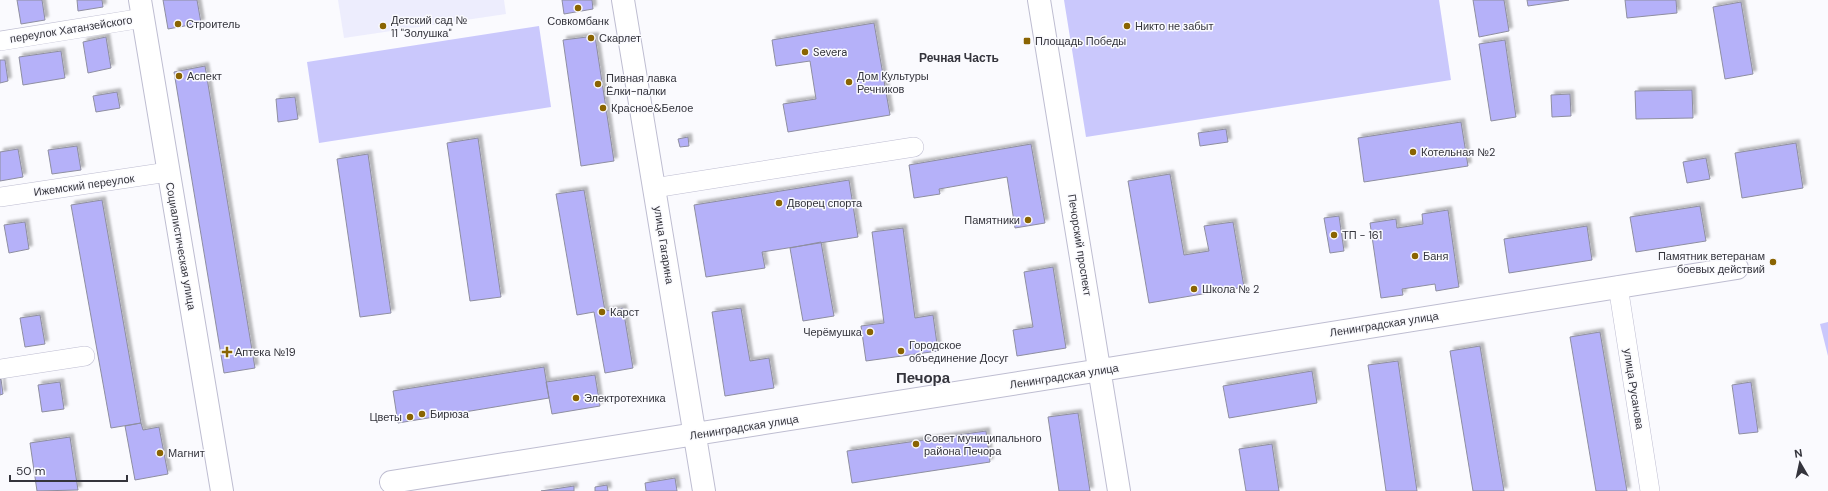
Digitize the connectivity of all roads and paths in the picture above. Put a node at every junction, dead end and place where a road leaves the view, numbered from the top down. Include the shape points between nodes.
1 (623, 0) edge
2 (1038, 0) edge
3 (141, 9) edge
4 (0, 41) edge
5 (914, 147) dead end
6 (168, 172) junction
7 (654, 188) junction
8 (0, 197) edge
9 (1737, 268) dead end
10 (1618, 286) junction
11 (85, 356) dead end
12 (0, 368) edge
13 (1101, 370) junction
14 (695, 434) junction
15 (391, 482) dead end
16 (222, 491) edge
17 (704, 491) edge
18 (1120, 491) edge
19 (1650, 491) edge

1 - 7 main road, улица Гагарина
2 - 13 main road, Печорский проспект
3 - 4 street, переулок Хатанзейского
3 - 6 main road, Социалистическая улица
5 - 7 street
6 - 8 street, Ижемский переулок
6 - 16 main road, Социалистическая улица
7 - 14 main road, улица Гагарина
9 - 10 main road, Ленинградская улица
10 - 13 main road, Ленинградская улица
10 - 19 street, улица Русанова
11 - 12 street
13 - 14 main road, Ленинградская улица
13 - 18 main road, Печорский проспект
14 - 15 main road, Ленинградская улица
14 - 17 main road, улица Гагарина

